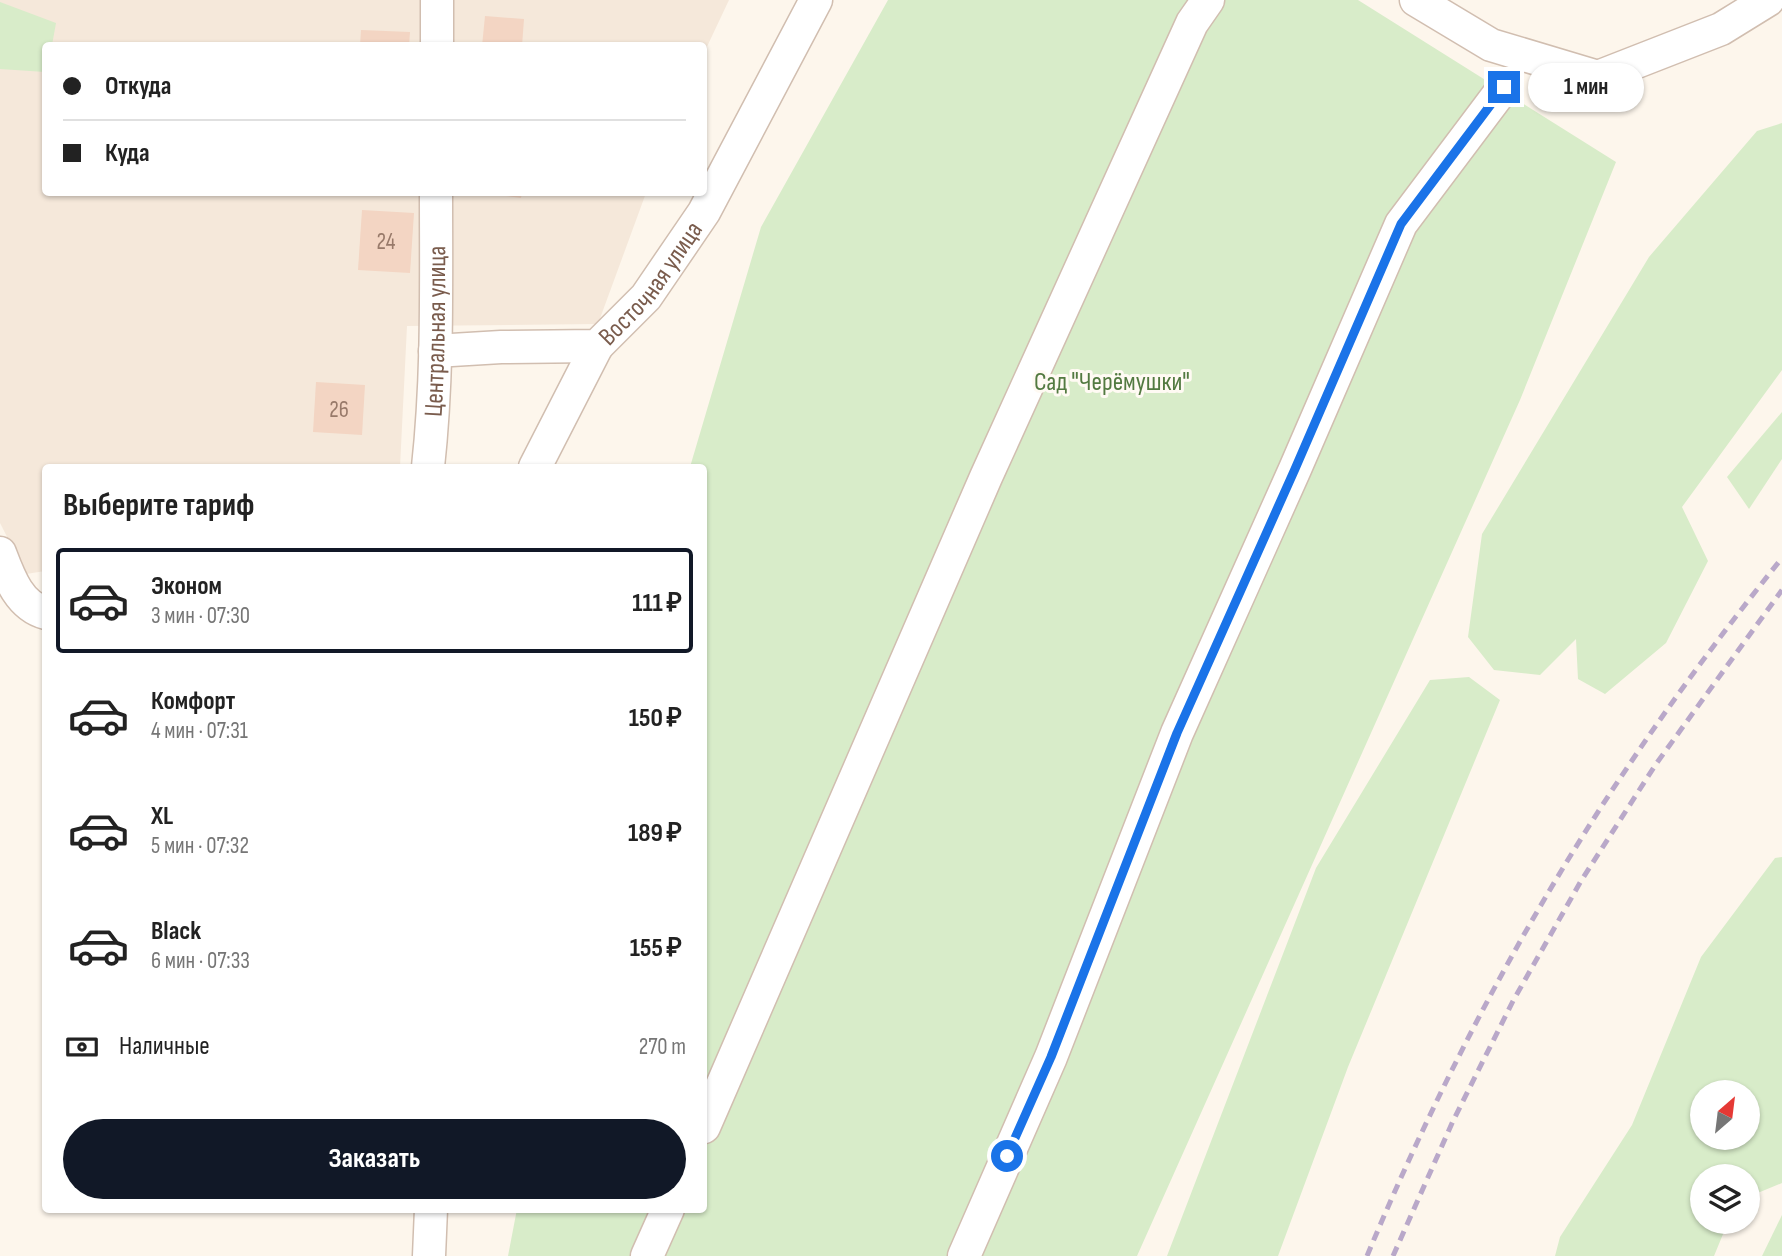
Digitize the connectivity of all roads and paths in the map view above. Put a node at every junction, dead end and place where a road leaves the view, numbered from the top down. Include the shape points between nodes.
1 (437, 0) edge
2 (816, 0) edge
3 (1208, 0) edge
4 (1416, 0) edge
5 (1768, 0) edge
6 (437, 42) edge
7 (1504, 87) dead end
8 (436, 196) edge
9 (597, 346) junction
10 (435, 351) junction
11 (428, 464) edge
12 (537, 464) edge
13 (4, 564) edge
14 (42, 612) edge
15 (707, 1120) edge
16 (431, 1213) edge
17 (666, 1213) edge
18 (429, 1256) edge
19 (647, 1256) edge
20 (964, 1256) edge

1 - 6 street
2 - 9 street, Восточная улица via 704,212 646,297
3 - 15 street via 1192,23 992,464
4 - 5 street via 1491,45 1598,77 1721,29
7 - 20 street via 1401,224 1177,733 1051,1057
8 - 10 street, Центральная улица
9 - 10 street, Восточная улица
9 - 12 street
10 - 11 street, Центральная улица
13 - 14 street via 21,597
16 - 18 street
17 - 19 street

